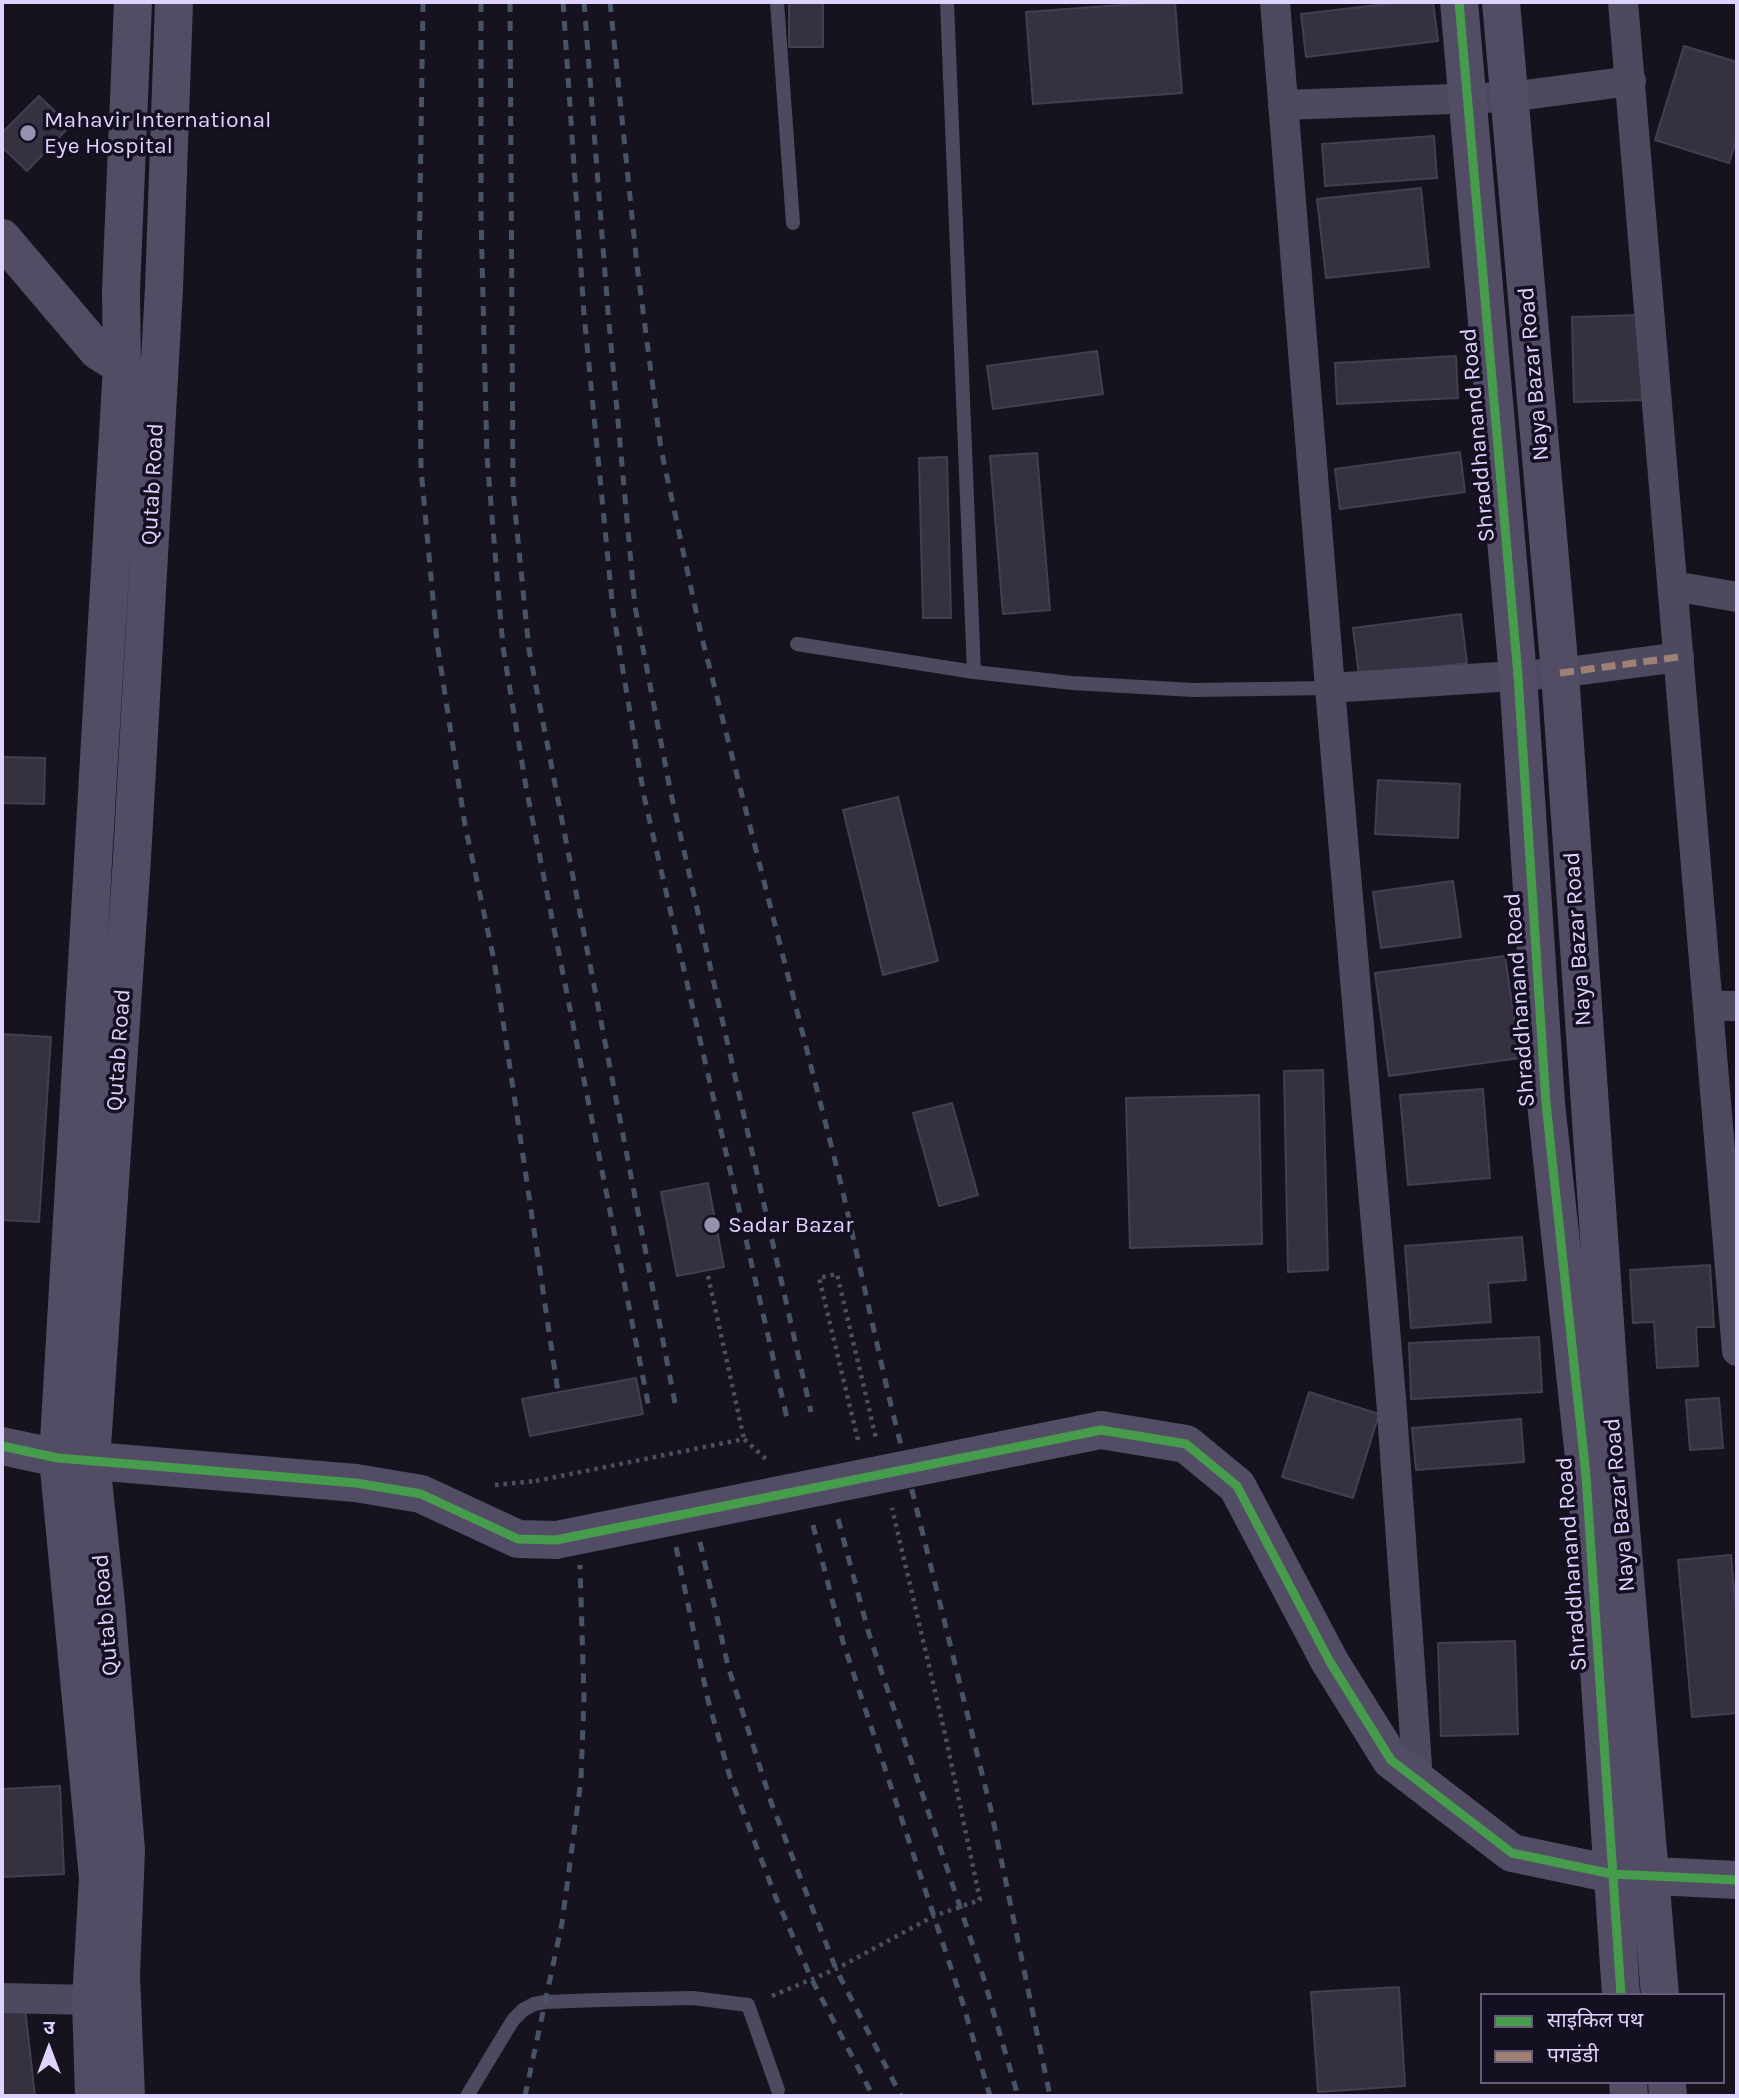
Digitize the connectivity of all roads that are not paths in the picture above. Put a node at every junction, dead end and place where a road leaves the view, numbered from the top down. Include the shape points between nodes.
1 (133, 2) edge
2 (174, 2) edge
3 (777, 2) edge
4 (947, 2) edge
5 (1275, 2) edge
6 (1459, 2) edge
7 (1502, 2) edge
8 (1623, 2) edge
9 (1631, 82) junction
10 (1509, 97) junction
11 (1467, 99) junction
12 (1283, 105) junction
13 (793, 223) dead end
14 (2, 238) edge
15 (122, 366) junction
16 (1673, 586) junction
17 (1737, 597) edge
18 (797, 644) dead end
19 (1679, 657) junction
20 (974, 672) junction
21 (1560, 673) junction
22 (1518, 676) junction
23 (1330, 688) junction
24 (1723, 1006) edge
25 (1737, 1351) edge
26 (2, 1446) edge
27 (74, 1459) junction
28 (1418, 1780) junction
29 (1612, 1874) junction
30 (1652, 1877) junction
31 (1737, 1880) edge
32 (1621, 1993) edge
33 (1660, 1993) edge
34 (2, 1998) edge
35 (91, 2000) junction
36 (778, 2090) dead end
37 (94, 2096) edge
38 (126, 2096) edge
39 (467, 2096) edge

1 - 15 street, Qutab Road
2 - 27 street, Qutab Road via 140,722
3 - 13 lane
4 - 20 lane
5 - 12 street
6 - 11 street, Shraddhanand Road
7 - 10 street, Naya Bazar Road
8 - 9 street
9 - 10 street
9 - 16 street
10 - 11 street
10 - 21 street, Naya Bazar Road
11 - 12 street
11 - 22 street, Shraddhanand Road
12 - 23 street
14 - 15 street via 98,351
15 - 27 street, Qutab Road
16 - 17 street
16 - 19 street
18 - 20 lane
19 - 21 street
19 - 24 street
20 - 23 lane via 1193,690
21 - 22 street
21 - 30 street, Naya Bazar Road via 1611,1409
22 - 23 street
22 - 29 street, Shraddhanand Road via 1546,1103 1586,1476
23 - 28 street via 1391,1398
24 - 25 street
26 - 27 street
27 - 28 street, bridge via 369,1485 421,1494 518,1539 556,1540 1101,1430 1186,1444 1237,1486 1330,1662 1391,1760
27 - 35 street, Qutab Road via 98,1878
27 - 38 street, Qutab Road via 106,1604 126,1850 121,1975
28 - 29 street via 1513,1853
29 - 30 street
29 - 32 street, Shraddhanand Road
30 - 31 street
30 - 33 street
34 - 35 street
35 - 37 street, Qutab Road
36 - 39 lane via 748,2005 693,1998 534,2004 513,2020

